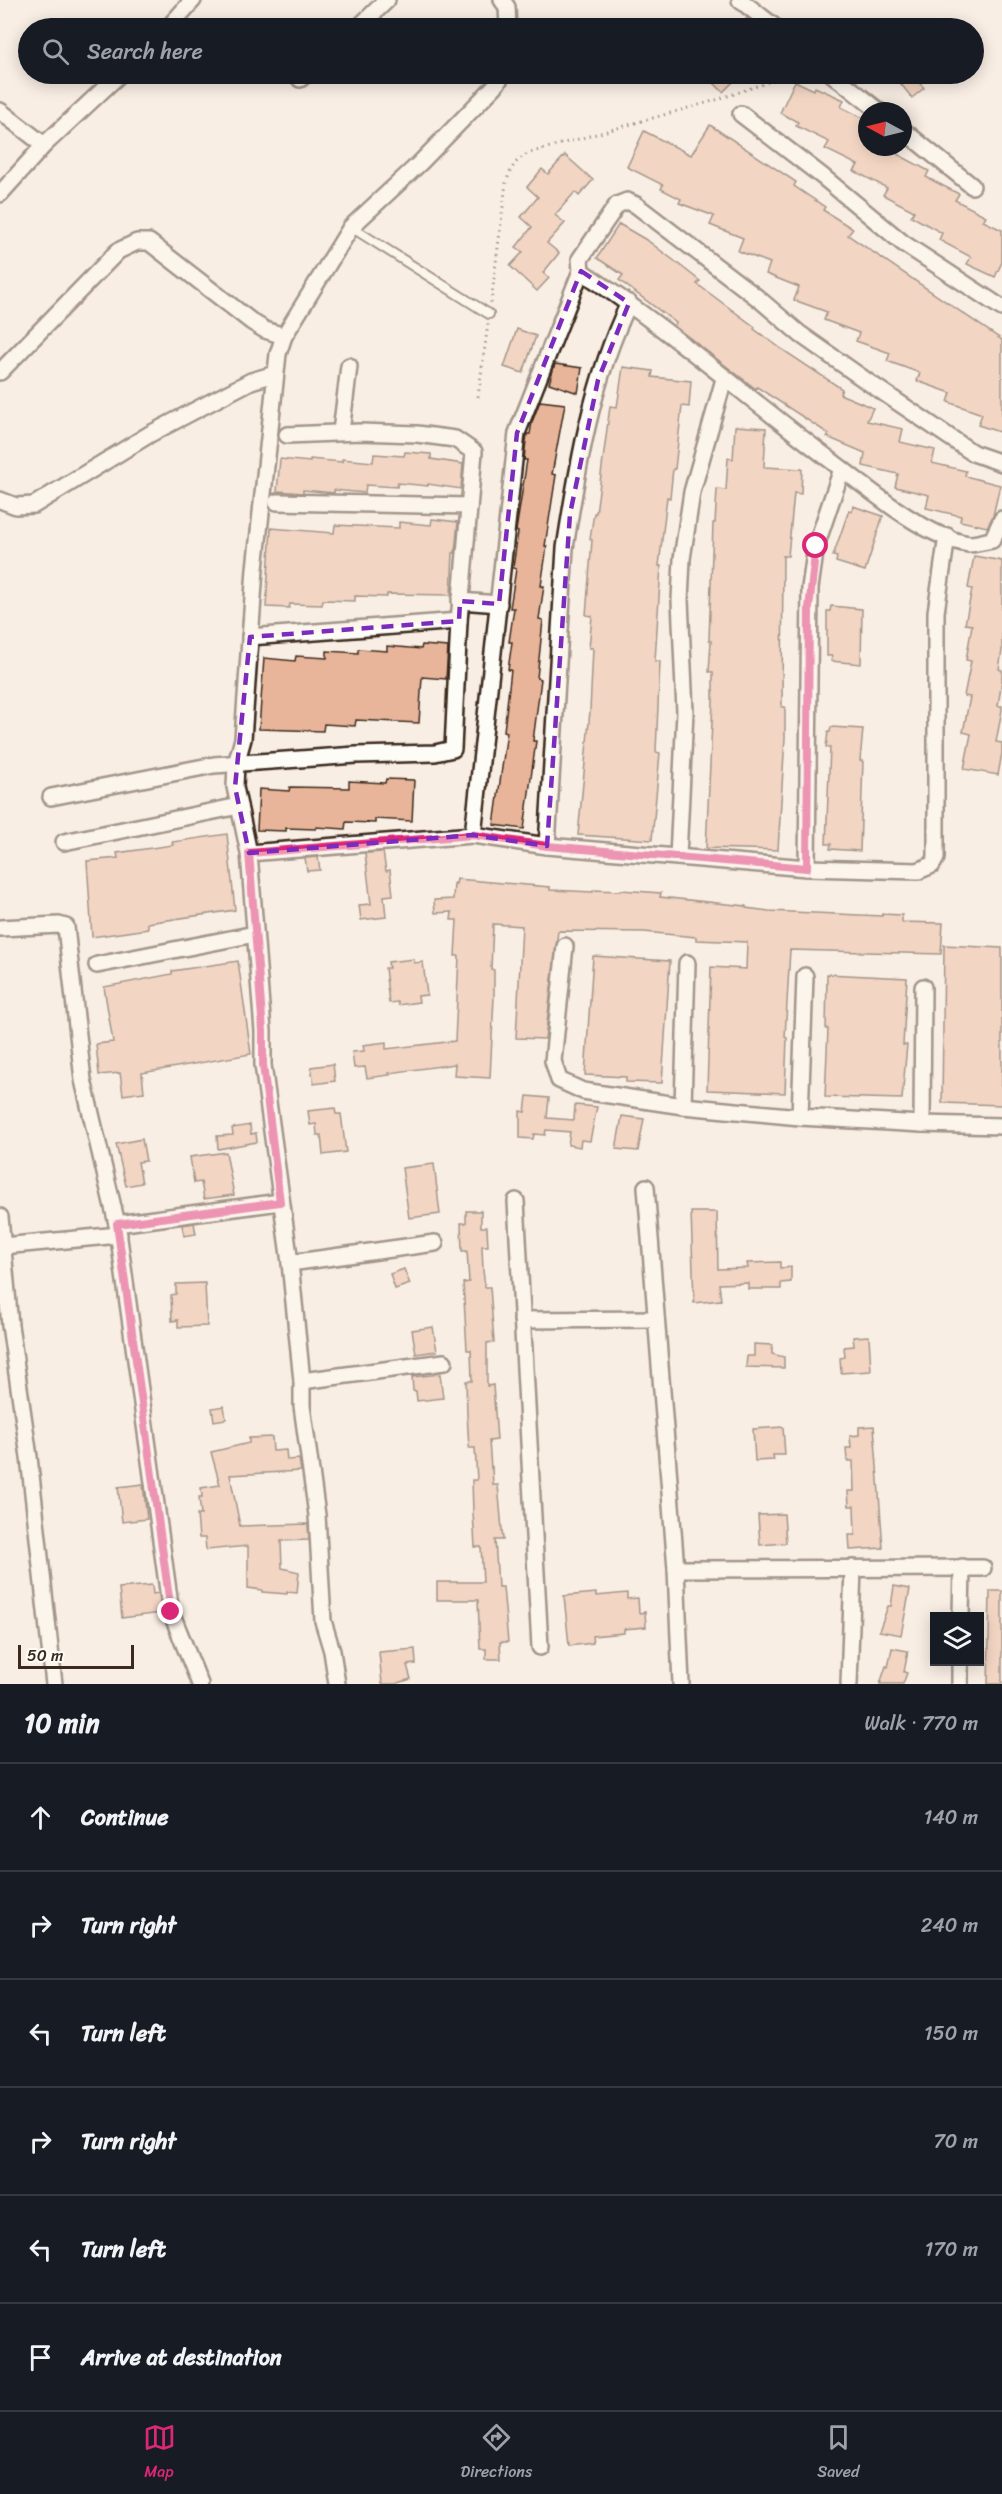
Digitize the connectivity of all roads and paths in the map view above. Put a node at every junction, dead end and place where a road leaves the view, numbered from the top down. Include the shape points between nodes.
1 (193, 0) edge
2 (387, 0) edge
3 (502, 0) edge
4 (740, 0) edge
5 (177, 18) edge
6 (368, 18) edge
7 (508, 18) edge
8 (763, 18) edge
9 (109, 84) edge
10 (496, 84) edge
11 (763, 84) edge
12 (845, 84) edge
13 (868, 102) edge
14 (0, 111) edge
15 (741, 114) dead end
16 (912, 137) edge
17 (44, 145) junction
18 (972, 186) dead end
19 (0, 194) edge
20 (351, 227) junction
21 (581, 271) junction
22 (629, 303) junction
23 (1002, 308) edge
24 (489, 314) junction
25 (284, 336) junction
26 (349, 366) dead end
27 (0, 372) edge
28 (275, 374) junction
29 (724, 379) junction
30 (478, 397) dead end
31 (341, 432) junction
32 (287, 435) dead end
33 (1002, 463) edge
34 (842, 469) junction
35 (0, 500) edge
36 (277, 502) dead end
37 (469, 506) junction
38 (1002, 519) edge
39 (947, 536) junction
40 (460, 601) junction
41 (499, 603) junction
42 (459, 621) junction
43 (250, 637) junction
44 (236, 764) junction
45 (51, 797) dead end
46 (239, 806) junction
47 (473, 835) junction
48 (64, 842) dead end
49 (547, 846) junction
50 (249, 853) junction
51 (678, 857) junction
52 (807, 868) junction
53 (0, 928) edge
54 (255, 934) junction
55 (565, 946) dead end
56 (687, 963) dead end
57 (97, 965) dead end
58 (805, 976) dead end
59 (923, 987) dead end
60 (683, 1106) junction
61 (800, 1117) junction
62 (922, 1124) junction
63 (1002, 1126) edge
64 (646, 1187) dead end
65 (516, 1201) dead end
66 (280, 1202) junction
67 (0, 1217) edge
68 (118, 1229) junction
69 (435, 1243) dead end
70 (3, 1246) junction
71 (290, 1263) junction
72 (657, 1319) junction
73 (522, 1320) junction
74 (444, 1362) dead end
75 (302, 1381) junction
76 (962, 1567) junction
77 (853, 1568) junction
78 (983, 1568) dead end
79 (676, 1569) junction
80 (961, 1612) edge
81 (540, 1647) dead end
82 (960, 1666) edge
83 (54, 1684) edge
84 (200, 1684) edge
85 (337, 1684) edge
86 (681, 1684) edge
87 (849, 1684) edge
88 (960, 1684) edge

1 - 5 street
2 - 6 street
3 - 7 street
4 - 8 street
9 - 17 street
10 - 20 street
11 - 24 path via 518,159 506,183
12 - 13 street
14 - 17 street
15 - 23 street via 903,243
16 - 18 street
17 - 19 street
20 - 24 lane
20 - 25 street
21 - 22 street
21 - 33 street via 580,259 617,205 627,201 636,205 800,334 868,382 973,453
21 - 41 street via 517,433
22 - 29 street
22 - 49 street via 598,380 570,514
24 - 30 path
25 - 27 street via 252,322 149,242 137,242 118,251
25 - 28 street
26 - 31 street
28 - 35 street via 251,381 150,434 34,505 16,506
28 - 43 street
29 - 34 street
29 - 51 street via 692,492 682,559 685,712
31 - 32 street
31 - 37 street via 455,439 474,452
34 - 39 street via 922,525
34 - 52 street via 816,546 810,588
36 - 37 street
37 - 40 street
38 - 39 street via 992,540 970,544
39 - 52 street via 936,612 936,858 932,866 918,871
40 - 41 street
40 - 42 street
41 - 47 street
42 - 43 street
42 - 44 street via 453,749
43 - 44 street via 243,739
44 - 45 street
44 - 46 street
46 - 48 street
46 - 50 street
47 - 49 street
47 - 50 street
49 - 51 street
50 - 54 street
51 - 52 street
53 - 68 street via 66,927 83,1080
54 - 57 street
54 - 66 street via 263,1065
55 - 60 street via 553,1061 559,1080 582,1091
56 - 60 street
58 - 61 street
59 - 62 street
60 - 61 street
61 - 62 street
62 - 63 street
64 - 72 street
65 - 73 street
66 - 68 street
66 - 71 street
67 - 70 street
68 - 70 street
68 - 84 street via 171,1612
69 - 71 street
70 - 83 street
71 - 75 street
72 - 73 street
72 - 79 street
73 - 81 street
74 - 75 street
75 - 85 street via 317,1515 323,1621
76 - 77 street
76 - 78 street
76 - 80 street
77 - 79 street
77 - 87 street
79 - 86 street
82 - 88 street

